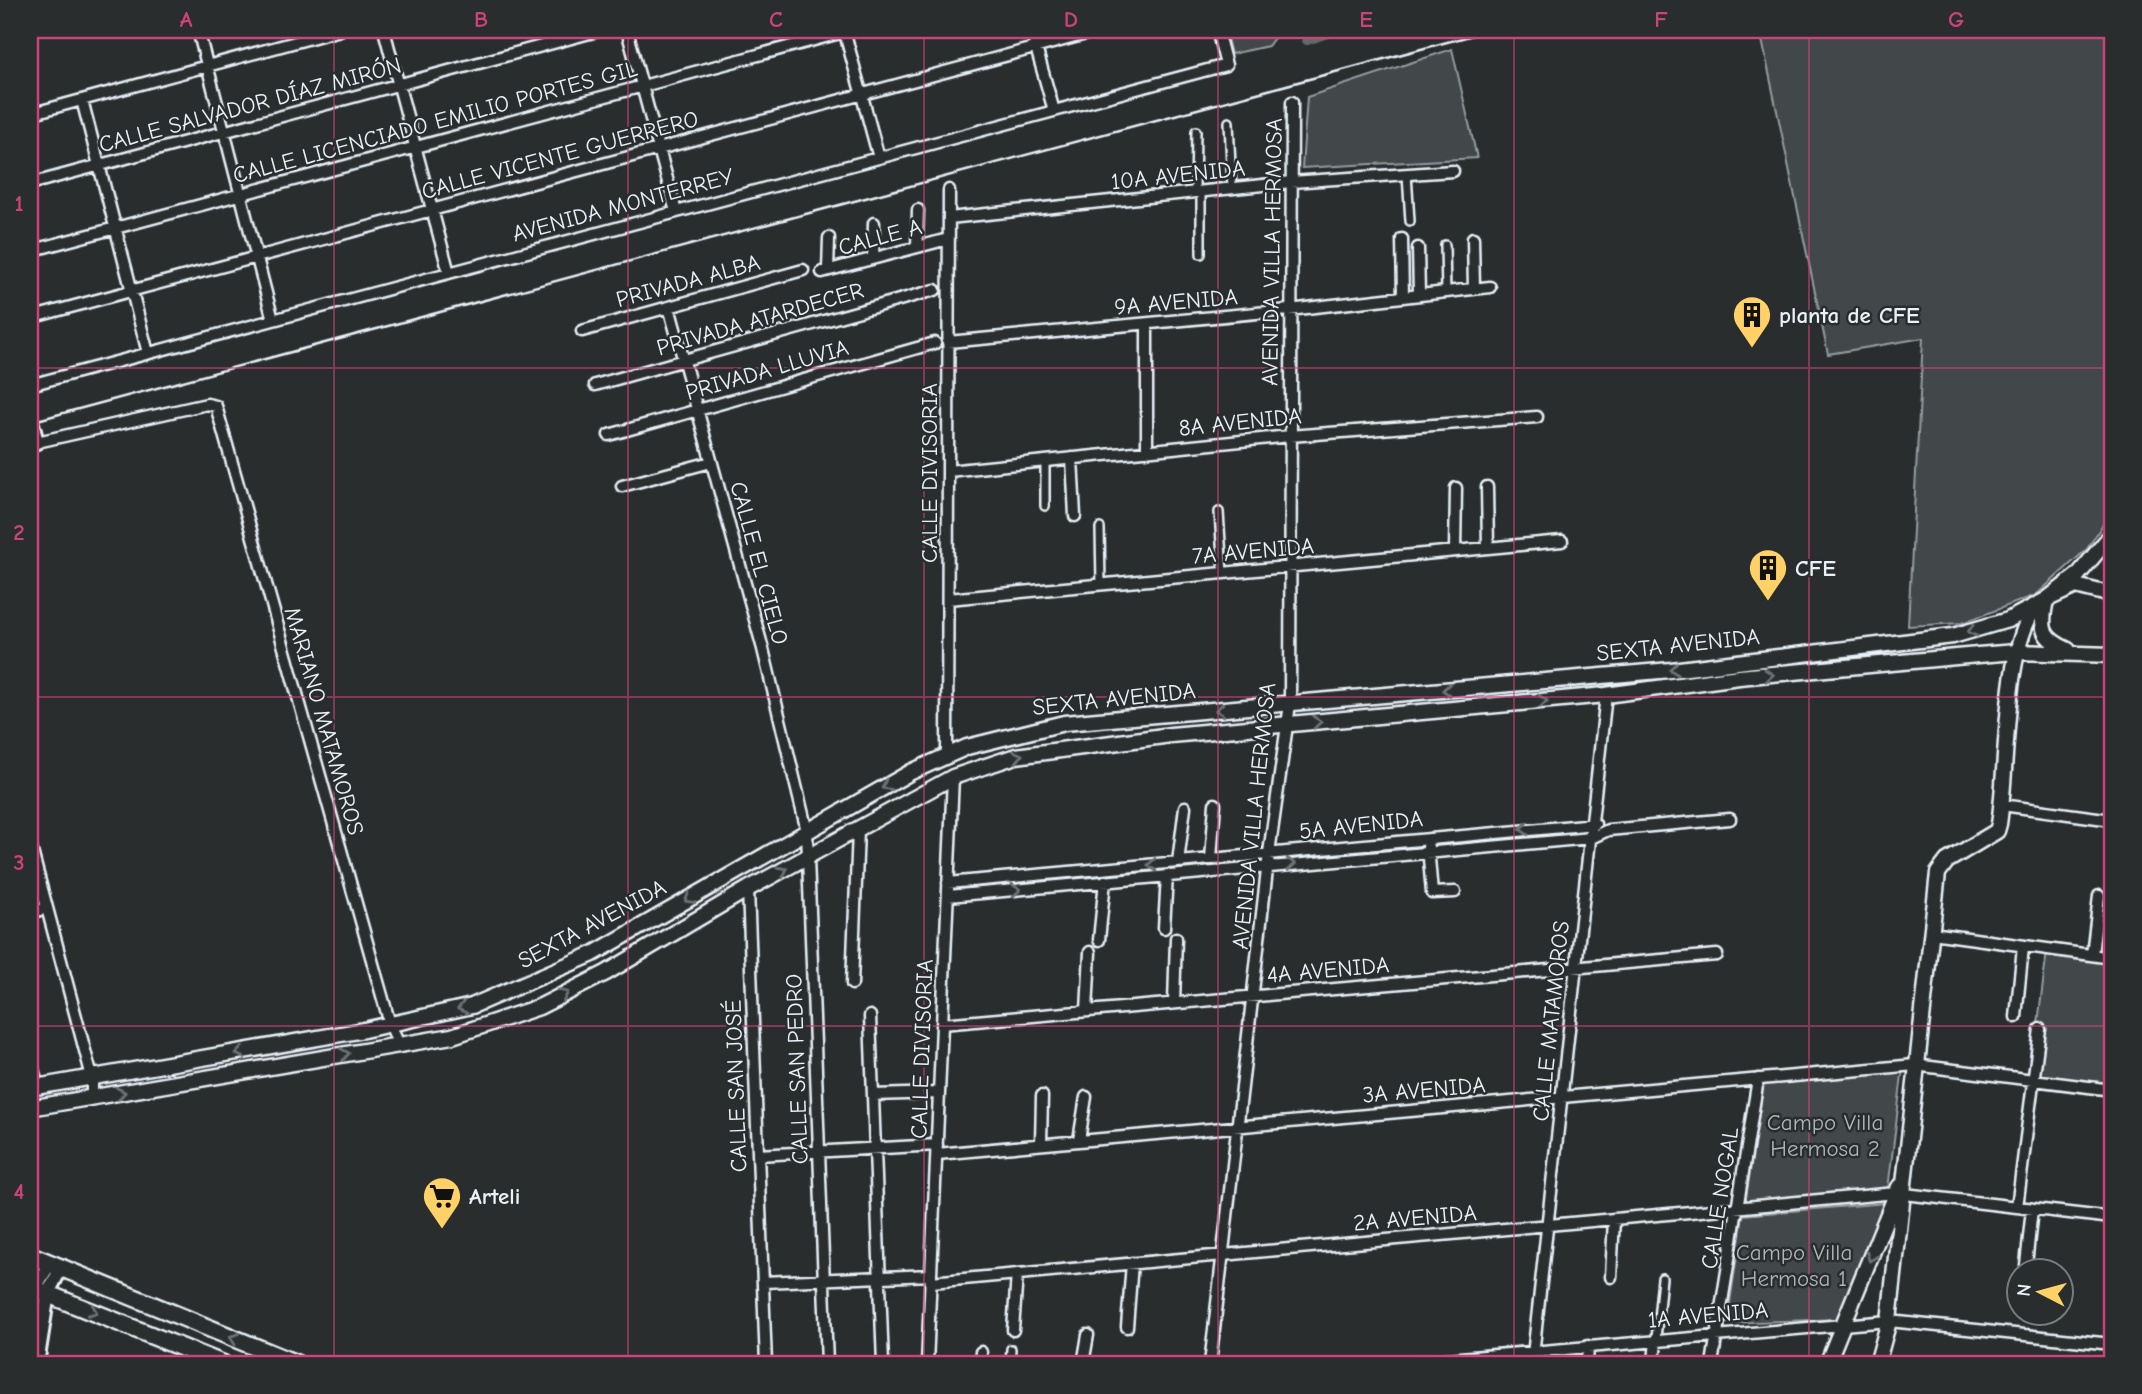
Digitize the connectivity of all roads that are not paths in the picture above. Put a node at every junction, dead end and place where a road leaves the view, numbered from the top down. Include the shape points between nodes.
1 (198, 30) edge
2 (341, 30) edge
3 (384, 30) edge
4 (601, 30) edge
5 (627, 30) edge
6 (846, 30) edge
7 (1031, 30) edge
8 (1101, 30) edge
9 (1217, 30) edge
10 (1036, 47) junction
11 (207, 66) junction
12 (398, 85) junction
13 (642, 86) junction
14 (861, 94) junction
15 (82, 100) junction
16 (1292, 102) dead end
17 (1054, 111) junction
18 (30, 114) edge
19 (1229, 122) dead end
20 (224, 131) junction
21 (1196, 131) dead end
22 (415, 147) junction
23 (659, 149) junction
24 (879, 158) junction
25 (99, 165) junction
26 (1453, 171) dead end
27 (1406, 174) junction
28 (1290, 182) junction
29 (30, 184) edge
30 (1232, 188) junction
31 (948, 190) dead end
32 (1198, 192) junction
33 (240, 194) junction
34 (432, 210) junction
35 (918, 210) dead end
36 (676, 212) junction
37 (948, 218) junction
38 (1410, 221) dead end
39 (874, 223) dead end
40 (116, 228) junction
41 (829, 237) dead end
42 (1473, 238) dead end
43 (948, 239) junction
44 (1402, 239) dead end
45 (1446, 244) dead end
46 (918, 247) junction
47 (1418, 248) dead end
48 (30, 251) edge
49 (1201, 254) dead end
50 (257, 257) junction
51 (873, 258) junction
52 (803, 270) dead end
53 (449, 273) junction
54 (1490, 287) dead end
55 (1474, 289) junction
56 (132, 290) junction
57 (935, 290) dead end
58 (1446, 292) junction
59 (1419, 295) junction
60 (1403, 297) junction
61 (669, 307) junction
62 (1289, 310) junction
63 (30, 318) edge
64 (274, 320) junction
65 (1147, 324) junction
66 (582, 331) dead end
67 (948, 342) junction
68 (935, 343) dead end
69 (148, 353) junction
70 (684, 360) junction
71 (30, 385) edge
72 (595, 385) dead end
73 (697, 410) junction
74 (30, 416) edge
75 (1537, 417) dead end
76 (609, 435) dead end
77 (1290, 436) junction
78 (33, 443) edge
79 (1147, 451) junction
80 (1072, 458) junction
81 (1045, 461) junction
82 (711, 462) junction
83 (948, 471) junction
84 (622, 486) dead end
85 (1487, 487) dead end
86 (1456, 488) dead end
87 (1045, 506) dead end
88 (1219, 512) dead end
89 (1075, 516) dead end
90 (1100, 528) dead end
91 (2112, 534) edge
92 (1562, 541) dead end
93 (1488, 548) junction
94 (1455, 551) junction
95 (1290, 567) junction
96 (1223, 573) junction
97 (1101, 585) junction
98 (2112, 595) edge
99 (948, 600) junction
100 (2041, 603) junction
101 (2112, 642) edge
102 (2016, 652) junction
103 (2096, 653) junction
104 (2076, 654) junction
105 (2112, 655) edge
106 (1606, 695) junction
107 (1290, 704) junction
108 (1286, 725) junction
109 (947, 756) junction
110 (953, 777) junction
111 (1215, 804) dead end
112 (2002, 806) junction
113 (1185, 807) dead end
114 (1730, 819) dead end
115 (2112, 820) edge
116 (1592, 822) junction
117 (858, 830) junction
118 (1608, 830) junction
119 (807, 831) junction
120 (1427, 838) junction
121 (1591, 838) junction
122 (30, 844) edge
123 (1428, 852) junction
124 (1269, 853) junction
125 (809, 857) junction
126 (1211, 859) junction
127 (1178, 862) junction
128 (1268, 866) junction
129 (1115, 868) junction
130 (1061, 873) junction
131 (1167, 875) junction
132 (1110, 881) junction
133 (948, 883) junction
134 (1061, 885) junction
135 (748, 889) junction
136 (1455, 892) dead end
137 (948, 896) junction
138 (2099, 896) dead end
139 (47, 908) junction
140 (30, 913) edge
141 (1164, 928) dead end
142 (1932, 933) junction
143 (1176, 938) dead end
144 (1099, 940) dead end
145 (2023, 947) junction
146 (1090, 952) dead end
147 (1717, 955) dead end
148 (2092, 955) junction
149 (2112, 958) edge
150 (1576, 967) junction
151 (852, 984) dead end
152 (1253, 996) junction
153 (1174, 1003) junction
154 (1087, 1011) junction
155 (870, 1016) dead end
156 (2016, 1017) dead end
157 (390, 1024) junction
158 (942, 1024) junction
159 (2039, 1029) dead end
160 (399, 1045) junction
161 (30, 1063) edge
162 (1915, 1065) junction
163 (92, 1077) junction
164 (1758, 1079) junction
165 (2031, 1081) junction
166 (33, 1088) edge
167 (2112, 1090) edge
168 (939, 1093) junction
169 (873, 1095) junction
170 (1042, 1096) dead end
171 (1086, 1097) dead end
172 (1562, 1097) junction
173 (92, 1098) junction
174 (30, 1108) edge
175 (1239, 1126) junction
176 (1079, 1140) junction
177 (1041, 1144) junction
178 (875, 1148) junction
179 (937, 1149) junction
180 (820, 1151) junction
181 (758, 1154) junction
182 (1900, 1194) junction
183 (2017, 1207) junction
184 (1737, 1208) junction
185 (2032, 1209) junction
186 (2112, 1218) edge
187 (1614, 1219) junction
188 (1548, 1225) junction
189 (30, 1255) edge
190 (1225, 1255) junction
191 (2027, 1258) edge
192 (1132, 1263) junction
193 (56, 1265) junction
194 (1017, 1274) junction
195 (1611, 1277) dead end
196 (880, 1278) junction
197 (931, 1278) junction
198 (1662, 1278) dead end
199 (824, 1280) junction
200 (763, 1282) junction
201 (37, 1289) edge
202 (30, 1323) edge
203 (1846, 1323) junction
204 (1887, 1326) junction
205 (1127, 1327) dead end
206 (1013, 1330) dead end
207 (1717, 1334) junction
208 (1088, 1335) dead end
209 (1656, 1339) junction
210 (2112, 1344) edge
211 (1588, 1346) junction
212 (1011, 1349) dead end
213 (1534, 1351) junction
214 (981, 1352) dead end
215 (37, 1364) edge
216 (223, 1364) edge
217 (297, 1364) edge
218 (766, 1364) edge
219 (827, 1364) edge
220 (883, 1364) edge
221 (927, 1364) edge
222 (980, 1364) edge
223 (1010, 1364) edge
224 (1083, 1364) edge
225 (1210, 1364) edge
226 (1391, 1364) edge
227 (1532, 1364) edge
228 (1587, 1364) edge
229 (1654, 1364) edge
230 (1712, 1364) edge
231 (1827, 1364) edge
232 (1877, 1364) edge
233 (1885, 1364) edge

1 - 11 street
2 - 11 street
3 - 12 street
4 - 12 street, CALLE SALVADOR DÍAZ MIRÓN
5 - 13 street
6 - 13 street, CALLE LICENCIADO EMILIO PORTES GIL
6 - 14 street
7 - 10 street
8 - 10 street, CALLE VICENTE GUERRERO
9 - 17 street, AVENIDA MONTERREY via 1226,65
10 - 14 street, CALLE VICENTE GUERRERO
10 - 17 street
11 - 15 street
11 - 20 street
12 - 20 street, CALLE SALVADOR DÍAZ MIRÓN
12 - 22 street
13 - 22 street, CALLE LICENCIADO EMILIO PORTES GIL
13 - 23 street
14 - 23 street, CALLE VICENTE GUERRERO
14 - 24 street
15 - 18 street
15 - 25 street
16 - 28 street, AVENIDA VILLA HERMOSA
17 - 24 street, AVENIDA MONTERREY
19 - 30 street
20 - 25 street, CALLE SALVADOR DÍAZ MIRÓN
20 - 33 street
21 - 32 street
22 - 33 street, CALLE LICENCIADO EMILIO PORTES GIL
22 - 34 street
23 - 34 street, CALLE VICENTE GUERRERO
23 - 36 street
24 - 36 street, AVENIDA MONTERREY
25 - 29 street, CALLE SALVADOR DÍAZ MIRÓN
25 - 40 street
26 - 27 street, 10A AVENIDA
27 - 28 street, 10A AVENIDA
27 - 38 street
28 - 30 street, 10A AVENIDA
28 - 62 street, AVENIDA VILLA HERMOSA
30 - 32 street, 10A AVENIDA
31 - 37 street, CALLE DIVISORIA
32 - 37 street, 10A AVENIDA
32 - 49 street
33 - 40 street, CALLE LICENCIADO EMILIO PORTES GIL
33 - 50 street
34 - 50 street, CALLE VICENTE GUERRERO
34 - 53 street
35 - 46 street
36 - 53 street, AVENIDA MONTERREY
37 - 43 street, CALLE DIVISORIA
39 - 51 street
40 - 48 street, CALLE LICENCIADO EMILIO PORTES GIL
40 - 56 street
41 - 51 street, CALLE A via 825,271
42 - 55 street
43 - 46 street, CALLE A
43 - 67 street, CALLE DIVISORIA
44 - 60 street
45 - 58 street
46 - 51 street, CALLE A
47 - 59 street
50 - 56 street, CALLE VICENTE GUERRERO
50 - 64 street
52 - 61 street, PRIVADA ALBA
53 - 64 street, AVENIDA MONTERREY
54 - 55 street, 9A AVENIDA
55 - 58 street, 9A AVENIDA
56 - 63 street, CALLE VICENTE GUERRERO
56 - 69 street
57 - 70 street, PRIVADA ATARDECER
58 - 59 street, 9A AVENIDA
59 - 60 street, 9A AVENIDA
60 - 62 street, 9A AVENIDA
61 - 66 street, PRIVADA ALBA
61 - 70 street, CALLE EL CIELO
62 - 65 street, 9A AVENIDA
62 - 77 street, AVENIDA VILLA HERMOSA
64 - 69 street, AVENIDA MONTERREY
65 - 67 street, 9A AVENIDA
65 - 79 street
67 - 83 street, CALLE DIVISORIA
68 - 73 street, PRIVADA LLUVIA
69 - 71 street, AVENIDA MONTERREY
70 - 72 street, PRIVADA ATARDECER
70 - 73 street, CALLE EL CIELO
73 - 76 street, PRIVADA LLUVIA
73 - 82 street, CALLE EL CIELO
74 - 78 street
75 - 77 street, 8A AVENIDA
77 - 79 street, 8A AVENIDA
77 - 95 street, AVENIDA VILLA HERMOSA
78 - 157 street, MARIANO MATAMOROS via 207,404 216,406
79 - 80 street, 8A AVENIDA
80 - 81 street, 8A AVENIDA
80 - 89 street
81 - 83 street, 8A AVENIDA
81 - 87 street
82 - 84 street
82 - 119 street, CALLE EL CIELO
83 - 99 street, CALLE DIVISORIA
85 - 93 street
86 - 94 street
88 - 96 street
90 - 97 street
91 - 100 main road, SEXTA AVENIDA via 2078,575
92 - 93 street, 7A AVENIDA
93 - 94 street, 7A AVENIDA
94 - 95 street, 7A AVENIDA
95 - 96 street, 7A AVENIDA
95 - 107 street, AVENIDA VILLA HERMOSA
96 - 97 street, 7A AVENIDA
97 - 99 street, 7A AVENIDA
98 - 100 main road via 2076,586
99 - 109 street, CALLE DIVISORIA
100 - 102 main road via 2024,623
100 - 104 main road via 2043,631 2052,643
100 -> 107 main road, SEXTA AVENIDA via 1984,628 1927,640 1678,669
101 - 103 main road
102 - 104 main road, SEXTA AVENIDA
106 -> 102 main road, SEXTA AVENIDA via 1739,677
102 - 112 main road
103 - 104 main road, SEXTA AVENIDA
103 - 105 main road, SEXTA AVENIDA
108 -> 106 main road, SEXTA AVENIDA
106 - 116 street, CALLE MATAMOROS
107 - 108 street, AVENIDA VILLA HERMOSA
107 -> 109 main road, SEXTA AVENIDA via 1064,723 990,740
110 -> 108 main road, SEXTA AVENIDA via 1016,756 1065,747
108 - 124 street, AVENIDA VILLA HERMOSA
109 -> 119 main road, SEXTA AVENIDA
110 - 117 main road, SEXTA AVENIDA
110 - 133 street, CALLE DIVISORIA
111 - 126 street
112 - 115 street
112 - 142 main road via 1997,831 1947,861 1938,873
113 - 127 street
114 - 118 street, 5A AVENIDA
116 - 118 street
116 -> 120 street, 5A AVENIDA
116 - 121 street, CALLE MATAMOROS
117 - 125 main road, SEXTA AVENIDA
117 - 151 street
118 - 121 street, 5A AVENIDA
119 - 125 street, CALLE EL CIELO
119 -> 157 main road, SEXTA AVENIDA via 593,954 539,979 472,1006
120 - 123 street
120 - 124 street, 5A AVENIDA
121 - 123 street, 5A AVENIDA
121 - 150 street, CALLE MATAMOROS
122 - 139 street
128 -> 123 street, 5A AVENIDA
123 - 136 street via 1432,893
124 - 126 street, 5A AVENIDA
124 - 128 street, AVENIDA VILLA HERMOSA
135 -> 125 main road, SEXTA AVENIDA
125 - 180 street, CALLE SAN PEDRO
126 - 127 street, 5A AVENIDA
127 -> 129 street, 5A AVENIDA
128 - 131 street, 5A AVENIDA
128 - 152 street, AVENIDA VILLA HERMOSA
129 - 130 street, 5A AVENIDA
129 - 132 street
130 - 133 street, 5A AVENIDA
130 - 134 street
131 - 132 street, 5A AVENIDA
131 - 141 street
132 - 134 street, 5A AVENIDA
132 - 144 street
133 - 137 street, CALLE DIVISORIA
137 -> 134 street, 5A AVENIDA
160 -> 135 main road, SEXTA AVENIDA via 452,1036 539,1007
135 - 181 street, CALLE SAN JOSÉ
137 - 158 street, CALLE DIVISORIA
138 - 148 street
139 - 140 street
139 - 163 street
142 - 145 street
142 - 162 main road
143 - 153 street
145 - 148 street
145 - 156 street
146 - 154 street
147 - 150 street, 4A AVENIDA
148 - 149 street
150 - 152 street, 4A AVENIDA
150 - 172 street, CALLE MATAMOROS
152 - 153 street, 4A AVENIDA
152 - 175 street, AVENIDA VILLA HERMOSA
153 - 154 street, 4A AVENIDA
154 - 158 street, 4A AVENIDA
155 - 169 street
157 - 160 street, MARIANO MATAMOROS
157 -> 163 main road, SEXTA AVENIDA
158 - 168 street, CALLE DIVISORIA
159 - 165 street
173 -> 160 main road, SEXTA AVENIDA
161 - 166 street
162 - 164 street, 3A AVENIDA
162 - 165 street, 3A AVENIDA
162 - 182 main road
163 - 166 main road, SEXTA AVENIDA
163 - 173 street
164 - 172 street, 3A AVENIDA
164 - 184 street, CALLE NOGAL
165 - 167 street, 3A AVENIDA
165 - 183 street
168 - 169 street
168 - 179 street, CALLE DIVISORIA
169 - 178 street
170 - 177 street
171 - 176 street
172 - 175 street, 3A AVENIDA
172 - 188 street, CALLE MATAMOROS
173 - 174 main road, SEXTA AVENIDA
175 - 176 street, 3A AVENIDA
175 - 190 street, AVENIDA VILLA HERMOSA
176 - 177 street, 3A AVENIDA
177 - 179 street, 3A AVENIDA
178 - 179 street, 3A AVENIDA
178 - 180 street, 3A AVENIDA
178 - 196 street
179 - 197 street, CALLE DIVISORIA
180 - 181 street, 3A AVENIDA
180 - 199 street, CALLE SAN PEDRO
181 - 200 street, CALLE SAN JOSÉ
182 - 183 street, 2A AVENIDA
182 - 184 street, 2A AVENIDA
182 -> 203 main road
182 - 204 main road
183 - 185 street, 2A AVENIDA
184 - 187 street, 2A AVENIDA
184 - 207 street, CALLE NOGAL
185 - 186 street, 2A AVENIDA
185 - 191 street
187 - 188 street, 2A AVENIDA
187 - 195 street
188 - 190 street, 2A AVENIDA
188 - 213 street, CALLE MATAMOROS
189 - 193 main road
190 - 192 street, 2A AVENIDA
190 - 225 street, AVENIDA VILLA HERMOSA
192 - 194 street, 2A AVENIDA
192 - 205 street
193 - 201 street
217 -> 193 main road
194 - 197 street, 2A AVENIDA
194 - 206 street
196 - 197 street, 2A AVENIDA
196 - 199 street, 2A AVENIDA
196 - 220 street
197 - 221 street, CALLE DIVISORIA
198 - 209 street
199 - 200 street, 2A AVENIDA
199 - 219 street, CALLE SAN PEDRO
200 - 218 street, CALLE SAN JOSÉ
201 - 202 street
201 - 215 street
201 -> 216 main road
203 - 204 street, 1A AVENIDA
203 - 207 street, 1A AVENIDA
203 - 231 main road
204 - 210 street, 1A AVENIDA
204 - 232 main road
204 - 233 street
207 - 209 street, 1A AVENIDA
207 - 230 street, CALLE NOGAL
208 - 224 street
209 - 211 street, 1A AVENIDA
209 - 229 street
211 - 213 street, 1A AVENIDA
211 - 228 street
212 - 223 street
213 - 226 street, 1A AVENIDA
213 - 227 street, CALLE MATAMOROS
214 - 222 street

